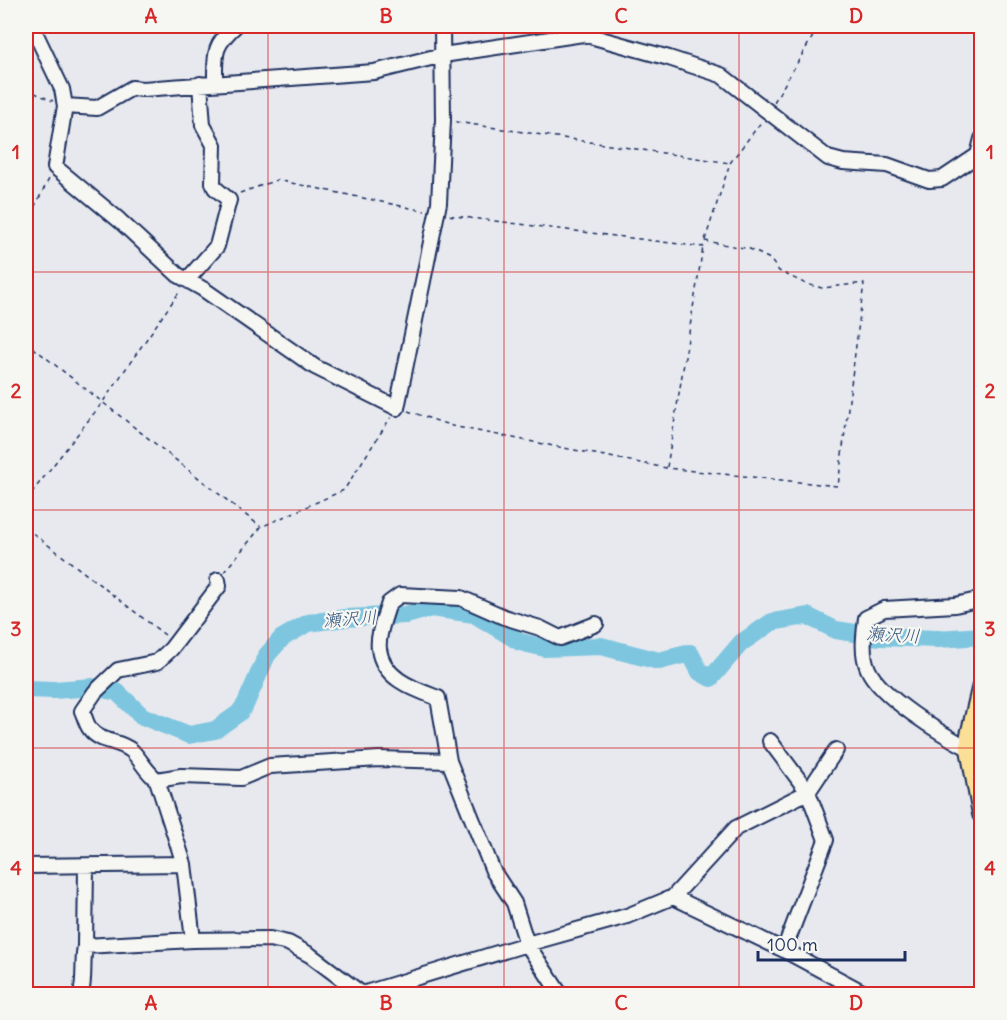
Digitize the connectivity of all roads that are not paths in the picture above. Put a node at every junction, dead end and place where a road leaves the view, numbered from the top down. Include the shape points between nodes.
1 (32, 26) edge
2 (235, 26) edge
3 (442, 26) edge
4 (443, 55) junction
5 (215, 82) junction
6 (200, 84) junction
7 (65, 106) junction
8 (981, 139) edge
9 (188, 280) junction
10 (218, 580) road end
11 (981, 599) edge
12 (596, 624) dead end
13 (981, 685) edge
14 (770, 741) dead end
15 (970, 749) junction
16 (836, 750) dead end
17 (449, 761) junction
18 (157, 780) junction
19 (808, 792) junction
20 (981, 814) edge
21 (184, 864) junction
22 (26, 866) edge
23 (86, 866) junction
24 (673, 897) junction
25 (193, 940) junction
26 (527, 944) junction
27 (85, 946) junction
28 (784, 950) junction
29 (859, 993) edge
30 (81, 994) edge
31 (362, 994) edge
32 (560, 994) edge

1 - 7 street via 62,89
2 - 5 street via 215,50
3 - 4 street
4 - 5 street via 374,72
4 - 8 street via 583,34 722,75 828,158 887,165 929,180 942,179 978,156
4 - 9 street via 439,203 397,408 315,368
5 - 6 street
6 - 7 street via 132,88 97,108
6 - 9 street via 203,125 214,146 213,183 229,200 217,246
7 - 9 street via 55,166
10 - 18 street via 219,586 171,649 157,662 118,669 82,711 89,729 99,738 131,751
11 - 15 street via 955,605 884,609 866,618 863,644 867,668 875,682 948,738
12 - 17 street via 560,638 461,598 400,596 389,603 379,649 387,669 406,686 438,698
13 - 15 main road
14 - 19 street
15 - 20 main road
16 - 19 street
17 - 18 street via 379,759 270,766 241,778 181,776
17 - 26 street via 493,871 514,903
18 - 21 street
19 - 24 street via 736,828
19 - 28 street via 826,840
21 - 23 street
21 - 25 street
22 - 23 street
23 - 27 street
24 - 26 street via 627,916
24 - 28 street
25 - 27 street
25 - 31 street via 270,939 288,943
26 - 31 street
26 - 32 street
27 - 30 street
28 - 29 street

